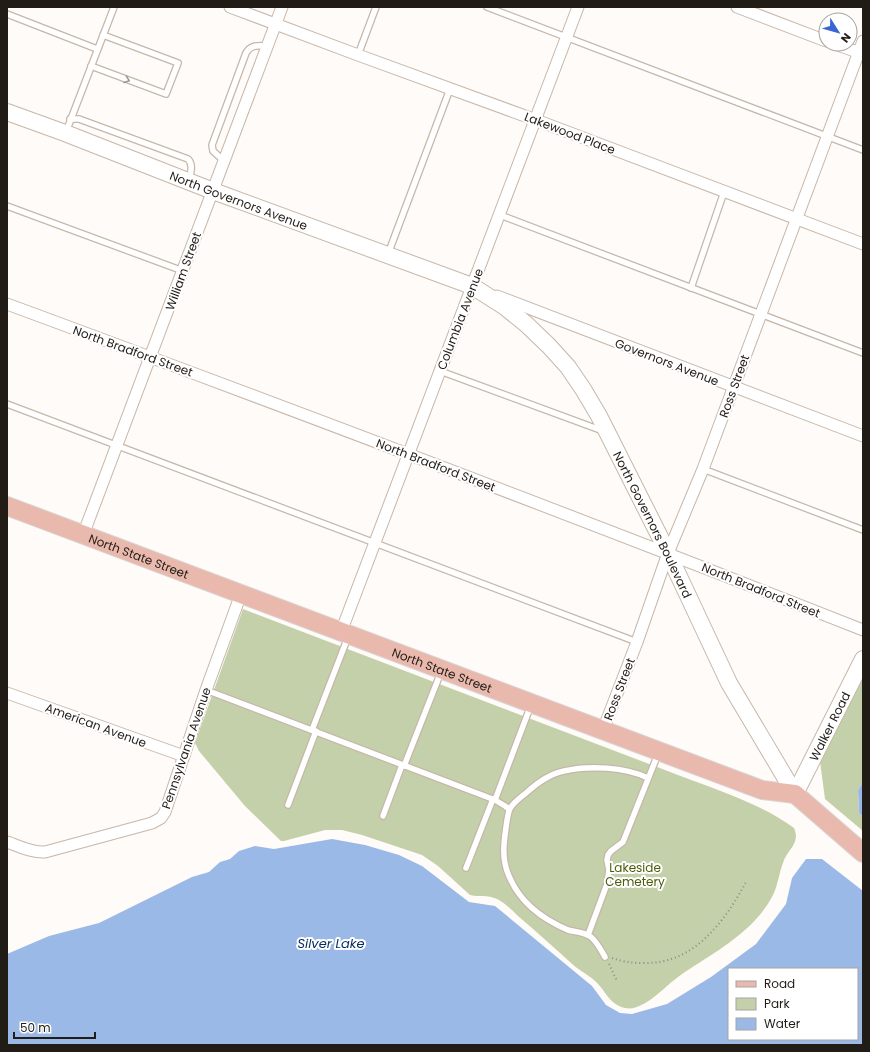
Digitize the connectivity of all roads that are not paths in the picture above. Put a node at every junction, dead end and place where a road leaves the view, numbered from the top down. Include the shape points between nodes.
1 (114, 7) edge
2 (230, 7) edge
3 (282, 7) edge
4 (376, 7) edge
5 (487, 7) edge
6 (578, 7) edge
7 (737, 7) edge
8 (7, 14) edge
9 (276, 25) junction
10 (103, 34) junction
11 (567, 37) junction
12 (818, 38) edge
13 (863, 41) edge
14 (268, 46) junction
15 (97, 49) junction
16 (861, 54) edge
17 (358, 56) junction
18 (91, 66) junction
19 (450, 89) junction
20 (7, 112) edge
21 (536, 120) junction
22 (68, 126) junction
23 (827, 136) junction
24 (863, 150) edge
25 (224, 161) junction
26 (213, 191) junction
27 (724, 192) junction
28 (7, 206) edge
29 (500, 215) junction
30 (796, 219) junction
31 (863, 244) edge
32 (388, 255) junction
33 (182, 270) junction
34 (472, 286) junction
35 (691, 288) junction
36 (7, 304) edge
37 (761, 314) junction
38 (863, 353) edge
39 (151, 357) junction
40 (440, 371) junction
41 (733, 387) junction
42 (7, 404) edge
43 (608, 433) junction
44 (863, 436) edge
45 (117, 446) junction
46 (408, 455) junction
47 (703, 469) junction
48 (7, 506) edge
49 (863, 530) edge
50 (83, 535) junction
51 (375, 543) junction
52 (668, 553) junction
53 (241, 594) junction
54 (863, 630) edge
55 (345, 633) junction
56 (637, 642) junction
57 (863, 659) edge
58 (442, 670) junction
59 (206, 690) junction
60 (7, 693) edge
61 (532, 703) junction
62 (603, 730) junction
63 (314, 731) junction
64 (659, 752) junction
65 (184, 756) junction
66 (403, 765) junction
67 (648, 778) junction
68 (795, 794) junction
69 (494, 800) junction
70 (288, 805) dead end
71 (509, 810) junction
72 (383, 816) dead end
73 (7, 842) edge
74 (863, 853) edge
75 (466, 868) dead end
76 (588, 935) junction
77 (604, 955) road end

1 - 10 lane
2 - 9 street, Lakewood Place
3 - 9 street, William Street
4 - 17 lane
5 - 11 lane
6 - 11 street, Columbia Avenue
7 - 12 street
8 - 15 lane
9 - 14 street, William Street
9 - 17 street, Lakewood Place
10 - 15 lane
18 -> 10 lane via 166,94 178,62
11 - 21 street, Columbia Avenue
11 - 23 lane
13 - 16 street, Ross Street
14 - 25 street, William Street
14 - 25 lane via 251,47 246,53 212,145 213,151
15 - 18 lane
16 - 23 street, Ross Street
17 - 19 street, Lakewood Place
18 - 22 lane
19 - 21 street, Lakewood Place
19 - 32 lane
20 - 22 main road, North Governors Avenue
21 - 27 street, Lakewood Place
21 - 29 street, Columbia Avenue
22 - 26 main road, North Governors Avenue
23 - 24 lane
23 - 30 street, Ross Street
25 - 26 street, William Street
26 - 32 main road, North Governors Avenue
26 - 33 street, William Street
27 - 30 street, Lakewood Place
27 - 35 lane
28 - 33 lane
29 - 34 street, Columbia Avenue
29 - 35 lane
30 - 31 street, Lakewood Place
30 - 37 street, Ross Street
32 - 34 main road, North Governors Avenue
33 - 39 street, William Street
34 - 40 street, Columbia Avenue
34 - 41 street, Governors Avenue
34 - 43 main road, North Governors Boulevard via 505,307 549,346 583,389
35 - 37 lane
36 - 39 street, North Bradford Street
37 - 38 lane
37 - 41 street, Ross Street
39 - 45 street, William Street
39 - 46 street, North Bradford Street
40 - 43 lane
40 - 46 street, Columbia Avenue
41 - 44 street, Governors Avenue
41 - 47 street, Ross Street
42 - 45 lane
43 - 52 main road, North Governors Boulevard
45 - 50 street, William Street
45 - 51 lane
46 - 51 street, Columbia Avenue
46 - 52 street, North Bradford Street
47 - 49 lane
47 - 52 street, Ross Street
48 - 50 main road, North State Street
50 - 53 main road, North State Street
51 - 55 street, Columbia Avenue
51 - 56 lane
52 - 54 street, North Bradford Street
52 - 56 street, Ross Street
52 - 68 main road, North Governors Boulevard via 729,683
53 - 55 main road, North State Street
53 - 59 street, Pennsylvania Avenue
55 - 58 main road, North State Street
55 - 63 lane
56 - 62 street, Ross Street
57 - 68 main road, Walker Road
58 - 61 main road, North State Street
58 - 66 lane
59 - 63 lane
59 - 65 street, Pennsylvania Avenue
60 - 65 street, American Avenue
61 - 62 main road, North State Street
61 - 69 lane
62 - 64 main road, North State Street
63 - 66 lane
63 - 70 lane
64 - 67 lane
64 - 68 main road, North State Street via 762,790
65 - 73 street, Pennsylvania Avenue via 165,812 157,821 38,853
66 - 69 lane
66 - 72 lane
67 - 71 lane via 632,772 610,769 564,771 539,782
67 - 76 lane via 623,842 608,855 607,884
68 - 74 main road
69 - 71 lane
69 - 75 lane
71 - 76 lane via 504,857 506,869 516,890 529,907 546,919 569,930
76 - 77 lane

